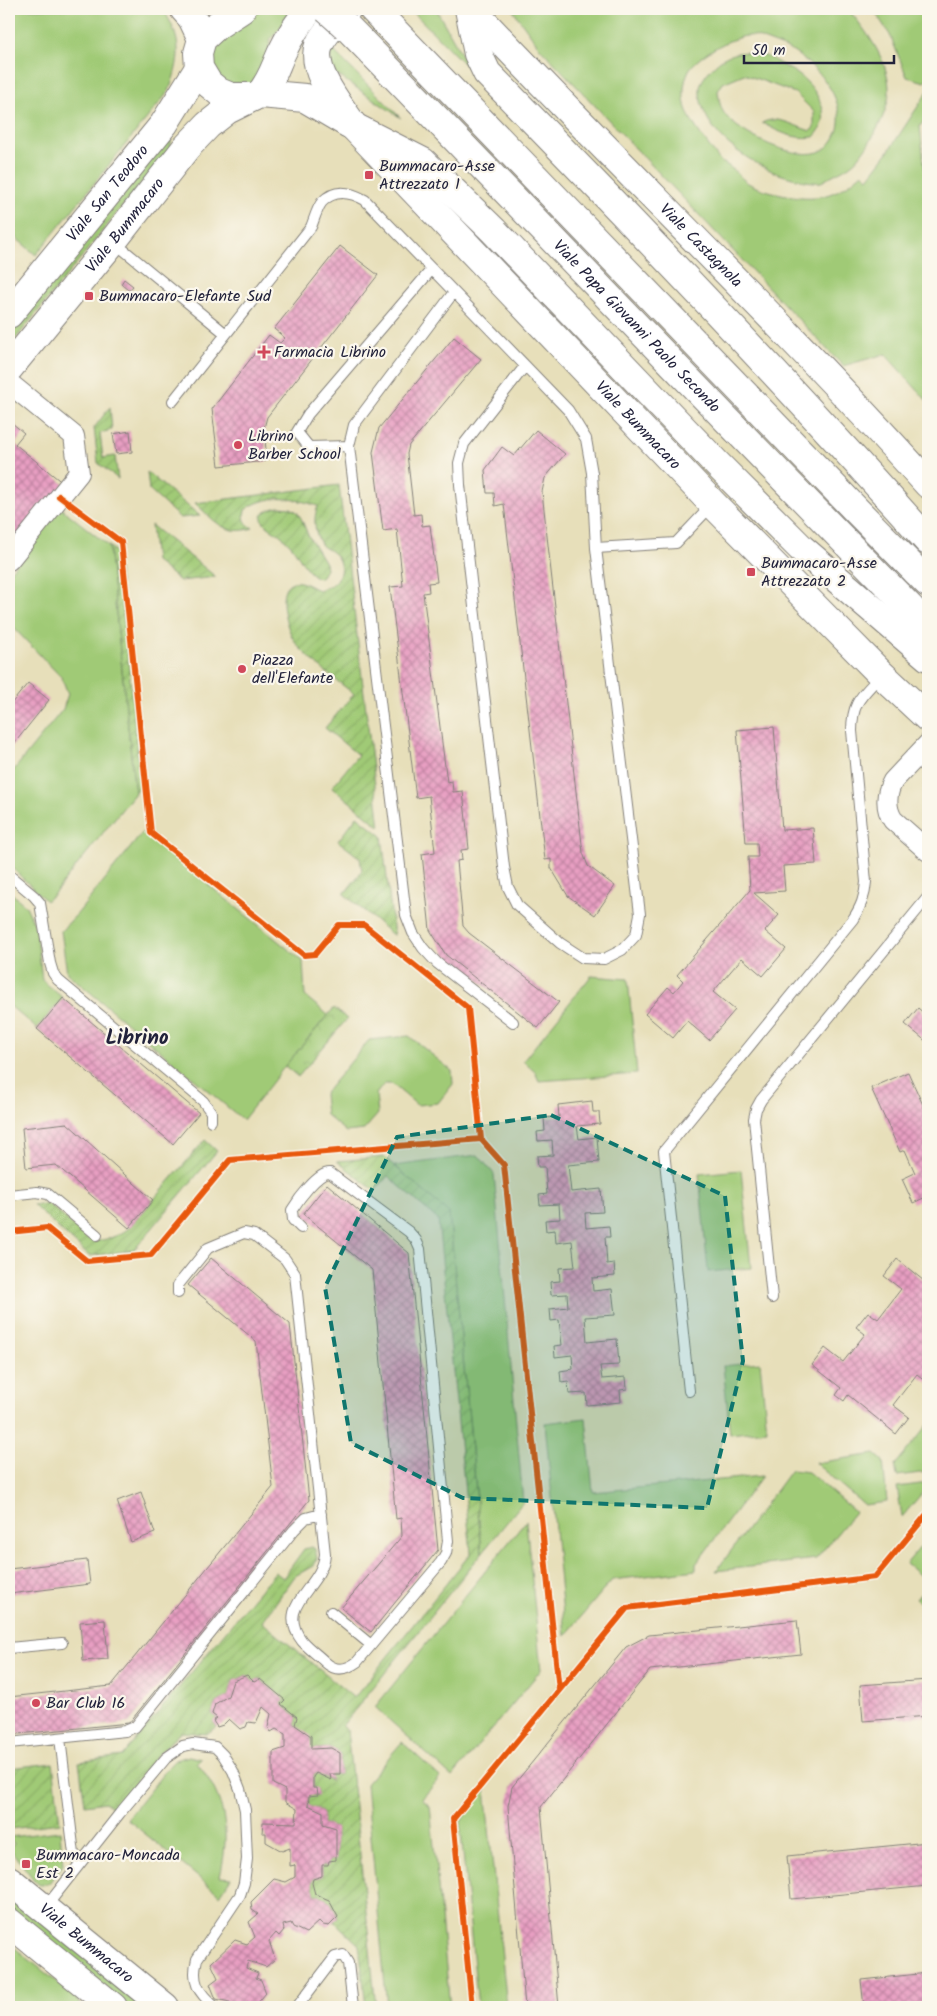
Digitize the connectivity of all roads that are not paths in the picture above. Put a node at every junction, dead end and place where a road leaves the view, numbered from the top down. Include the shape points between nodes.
1 (184, 9) edge
2 (242, 9) edge
3 (310, 9) edge
4 (373, 9) edge
5 (470, 9) edge
6 (340, 15) edge
7 (202, 39) junction
8 (199, 68) junction
9 (256, 96) junction
10 (354, 127) junction
11 (113, 242) junction
12 (432, 270) junction
13 (454, 292) junction
14 (9, 314) edge
15 (226, 334) junction
16 (525, 366) junction
17 (9, 368) edge
18 (9, 383) edge
19 (173, 402) dead end
20 (349, 446) junction
21 (928, 484) edge
22 (713, 504) junction
23 (928, 540) edge
24 (596, 548) junction
25 (9, 560) edge
26 (928, 583) edge
27 (928, 626) edge
28 (928, 658) edge
29 (881, 674) junction
30 (928, 718) edge
31 (928, 744) edge
32 (928, 851) edge
33 (9, 875) edge
34 (928, 897) edge
35 (512, 1022) dead end
36 (211, 1121) dead end
37 (9, 1195) edge
38 (301, 1228) dead end
39 (97, 1235) dead end
40 (178, 1293) dead end
41 (772, 1298) dead end
42 (689, 1391) dead end
43 (321, 1514) junction
44 (331, 1612) dead end
45 (62, 1643) dead end
46 (371, 1645) junction
47 (9, 1648) edge
48 (60, 1738) junction
49 (9, 1743) edge
50 (81, 1862) junction
51 (9, 1880) edge
52 (44, 1908) junction
53 (9, 1922) edge
54 (113, 2007) edge
55 (165, 2007) edge
56 (215, 2007) edge
57 (296, 2007) edge
58 (352, 2007) edge

1 - 7 main road
2 - 7 main road
3 - 9 main road via 282,52 272,77
4 - 26 main road, Viale Papa Giovanni Paolo Secondo
5 - 21 main road, Viale Castagnola via 855,404
5 - 23 main road via 478,54 487,73 712,306
6 - 10 main road via 319,43 316,56 318,71
6 - 27 main road, Viale Papa Giovanni Paolo Secondo via 680,372
7 - 8 main road via 198,53
8 - 9 main road via 208,83 231,98
8 - 14 main road, Viale San Teodoro via 164,124
9 - 10 main road via 305,98
9 - 11 main road, Viale Bummacaro via 227,110 208,125 186,148
10 - 22 main road, Viale Bummacaro
10 - 28 main road via 423,162 801,548
11 - 15 lane
11 - 17 main road, Viale Bummacaro
12 - 13 lane
12 - 15 lane via 365,200 352,192 338,192 323,202 311,227
12 - 20 lane via 308,414 297,432 309,447
13 - 16 lane
13 - 20 lane via 354,425
15 - 19 lane
16 - 24 lane via 568,410 586,439 592,473
16 - 24 lane via 464,444 459,463 504,867 508,887 517,905 560,943 583,958 604,959 622,950 636,935 640,914
18 - 25 street via 74,436 79,473
20 - 35 lane via 406,915 413,933 432,958
22 - 24 lane via 676,543
22 - 29 main road, Viale Bummacaro
29 - 30 main road, Viale Bummacaro
29 - 42 lane via 858,701 852,715 866,882 861,908 664,1151
31 - 32 street via 893,781 887,796 893,820
33 - 36 lane via 40,903 50,963 58,980 203,1101 211,1112
34 - 41 lane via 756,1108 754,1119
37 - 39 lane via 48,1194
38 - 46 lane via 293,1220 293,1207 326,1172 409,1232 420,1249 448,1541 441,1562
40 - 43 lane via 178,1285 205,1252 238,1235 248,1233 254,1236 291,1266 298,1284
43 - 46 lane via 324,1564 296,1607 294,1624 303,1642 329,1665 342,1670 357,1662
43 - 48 lane via 306,1518 294,1530 138,1724 125,1731
44 - 46 lane
45 - 47 lane
48 - 49 lane
48 - 50 lane via 74,1854
50 - 52 lane
50 - 56 lane via 174,1751 183,1746 204,1744 215,1747 223,1755 233,1771 245,1810 247,1859 240,1895 197,1959 198,1991
51 - 52 main road, Viale Bummacaro
52 - 55 main road, Viale Bummacaro
53 - 54 main road
57 - 58 lane via 338,1954 346,1957 348,1963

